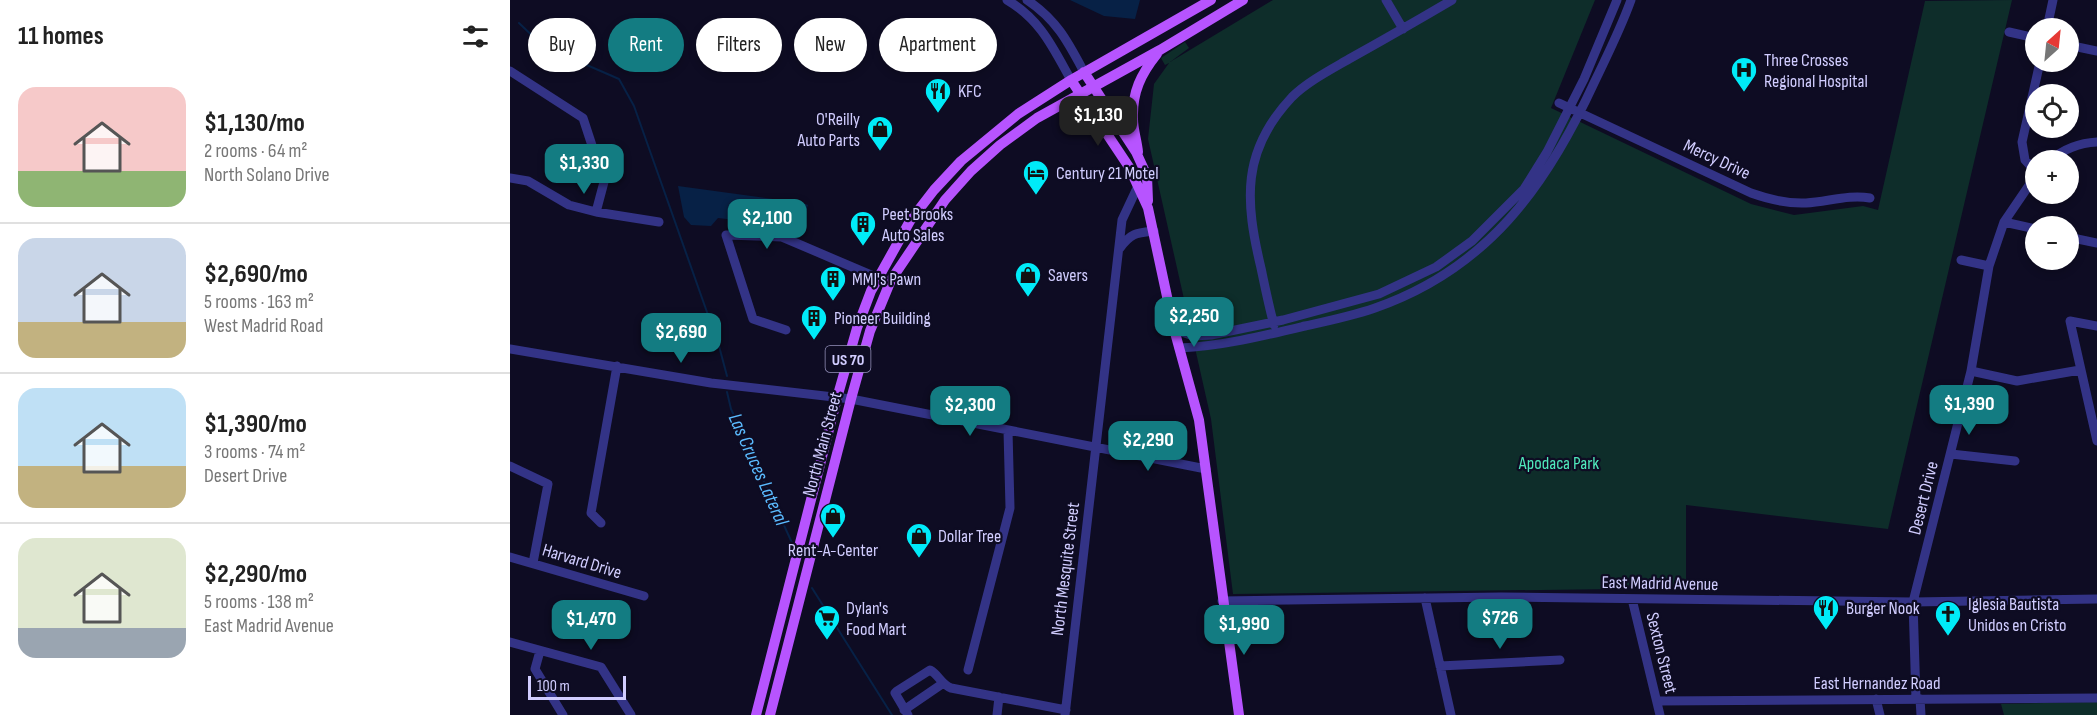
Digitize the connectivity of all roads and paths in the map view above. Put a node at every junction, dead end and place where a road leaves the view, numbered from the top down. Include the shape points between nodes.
1 (1029, 0) edge
2 (1210, 0) edge
3 (1243, 0) edge
4 (1386, 0) edge
5 (1452, 0) edge
6 (1617, 0) edge
7 (1631, 0) edge
8 (2054, 0) edge
9 (1013, 2) edge
10 (1023, 11) junction
11 (2050, 18) edge
12 (1403, 29) junction
13 (2009, 32) dead end
14 (2025, 36) edge
15 (2079, 47) edge
16 (1160, 50) junction
17 (2097, 51) edge
18 (510, 71) edge
19 (1084, 72) junction
20 (2038, 72) edge
21 (1071, 80) junction
22 (1093, 88) junction
23 (1081, 94) junction
24 (1559, 103) dead end
25 (1570, 109) junction
26 (1581, 114) junction
27 (2097, 142) edge
28 (2066, 150) edge
29 (1139, 158) junction
30 (2025, 160) edge
31 (510, 178) edge
32 (1138, 186) junction
33 (2025, 190) edge
34 (1870, 198) dead end
35 (1148, 207) junction
36 (1506, 208) junction
37 (596, 212) junction
38 (1514, 215) junction
39 (659, 222) dead end
40 (2004, 222) junction
41 (2025, 227) edge
42 (1154, 231) junction
43 (2079, 239) edge
44 (2097, 243) edge
45 (1120, 248) junction
46 (1961, 260) dead end
47 (1989, 266) junction
48 (1423, 274) junction
49 (878, 278) junction
50 (891, 280) junction
51 (1428, 284) junction
52 (1273, 322) junction
53 (2097, 326) edge
54 (1174, 329) junction
55 (786, 330) dead end
56 (1277, 333) junction
57 (1179, 348) junction
58 (510, 349) edge
59 (617, 366) junction
60 (2080, 370) junction
61 (1971, 371) junction
62 (837, 398) junction
63 (851, 399) junction
64 (2094, 417) edge
65 (1008, 431) junction
66 (2097, 441) edge
67 (1095, 449) junction
68 (1951, 454) junction
69 (2015, 461) dead end
70 (510, 466) edge
71 (1206, 470) junction
72 (808, 509) junction
73 (821, 513) junction
74 (601, 523) dead end
75 (510, 557) edge
76 (533, 563) junction
77 (644, 596) dead end
78 (1425, 598) junction
79 (1632, 599) junction
80 (2097, 599) edge
81 (1222, 601) junction
82 (1913, 602) junction
83 (510, 642) edge
84 (540, 651) junction
85 (1560, 660) dead end
86 (1440, 666) junction
87 (968, 670) dead end
88 (942, 684) junction
89 (999, 697) junction
90 (2097, 698) edge
91 (1876, 699) junction
92 (1918, 699) junction
93 (1657, 701) junction
94 (906, 712) edge
95 (1065, 712) edge
96 (563, 715) edge
97 (632, 715) edge
98 (756, 715) edge
99 (770, 715) edge
100 (997, 715) edge
101 (1239, 715) edge
102 (1451, 715) edge
103 (1660, 715) edge
104 (1880, 715) edge
105 (1921, 715) edge

1 - 10 street
1 - 19 street via 1064,34
2 - 19 main road, North Main Street / US 70
3 - 16 main road, North Main Street / US 70
4 - 12 street
5 - 12 street
6 - 25 street
7 - 26 street
8 - 11 street
9 - 10 street
10 - 21 street via 1043,31
12 - 52 street via 1294,96 1273,121 1258,149 1251,178 1250,208
13 - 14 street
15 - 17 street
16 - 22 main road, North Main Street / US 70
16 - 29 main road via 1144,70 1135,98 1133,120
18 - 37 street via 584,118 604,182
19 - 21 main road, North Main Street / US 70
19 - 22 main road
20 - 30 street, Desert Drive via 2022,142
21 - 23 main road
21 - 49 main road, North Main Street / US 70 via 1018,114 961,161 910,221
22 - 23 main road, North Main Street / US 70
22 - 29 main road
23 - 32 main road
23 - 50 main road, North Main Street / US 70 via 1036,118 971,171 945,200
24 - 25 street, Mercy Drive
25 - 26 street, Mercy Drive
25 - 36 street via 1524,189
26 - 34 street, Mercy Drive via 1765,198 1804,203 1853,196
26 - 38 street via 1544,176
27 - 28 street via 2080,143
29 - 35 main road via 1147,177
31 - 37 street via 528,181 569,205
32 - 35 main road
32 - 45 street, North Mesquite Street via 1122,220
33 - 40 street, Desert Drive
35 - 42 main road
36 - 38 street
36 - 48 street via 1472,241
37 - 39 street
38 - 51 street via 1473,254
40 - 41 street
40 - 47 street, Desert Drive
42 - 45 street via 1136,233
42 - 54 main road
43 - 44 street
45 - 67 street, North Mesquite Street
46 - 47 street
47 - 61 street, Desert Drive
48 - 51 street
48 - 52 street via 1379,294
49 - 50 main road
49 - 55 street via 782,237 726,235 753,318
49 - 62 main road, North Main Street / US 70 via 857,328
50 - 63 main road, North Main Street / US 70 via 870,331
51 - 56 street via 1375,308
52 - 54 street via 1200,335
52 - 56 street
53 - 60 street via 2070,321
54 - 57 main road
56 - 57 street via 1223,345
57 - 71 main road via 1199,420
58 - 59 street
59 - 62 street
59 - 74 street via 591,513
60 - 61 street via 2017,381
60 - 64 street
61 - 68 street, Desert Drive
62 - 63 street
62 - 72 main road, North Main Street / US 70
63 - 65 street
63 - 73 main road, North Main Street / US 70
64 - 66 street
65 - 67 street
65 - 87 street via 1010,508
67 - 71 street
67 - 95 street, North Mesquite Street
68 - 69 street
68 - 82 street, Desert Drive
70 - 76 street via 548,484
71 - 81 main road
72 - 73 main road
72 - 98 main road, North Main Street / US 70
73 - 99 main road, North Main Street / US 70
75 - 76 street, Harvard Drive
76 - 77 street, Harvard Drive
78 - 79 street, East Madrid Avenue
78 - 81 street, East Madrid Avenue
78 - 86 street
79 - 82 street, East Madrid Avenue
79 - 93 street, Sexton Street
80 - 82 street, East Madrid Avenue
81 - 101 main road
82 - 92 street, Desert Drive
83 - 84 street
84 - 96 street via 535,669
84 - 97 street via 601,667
85 - 86 street
86 - 102 street
88 - 89 street
88 - 94 street
88 - 94 street via 930,670 897,691
89 - 95 street
89 - 100 street
90 - 92 street, East Hernandez Road
91 - 92 street, East Hernandez Road
91 - 93 street, East Hernandez Road
91 - 104 street
92 - 105 street, Desert Drive
93 - 103 street, Sexton Street

